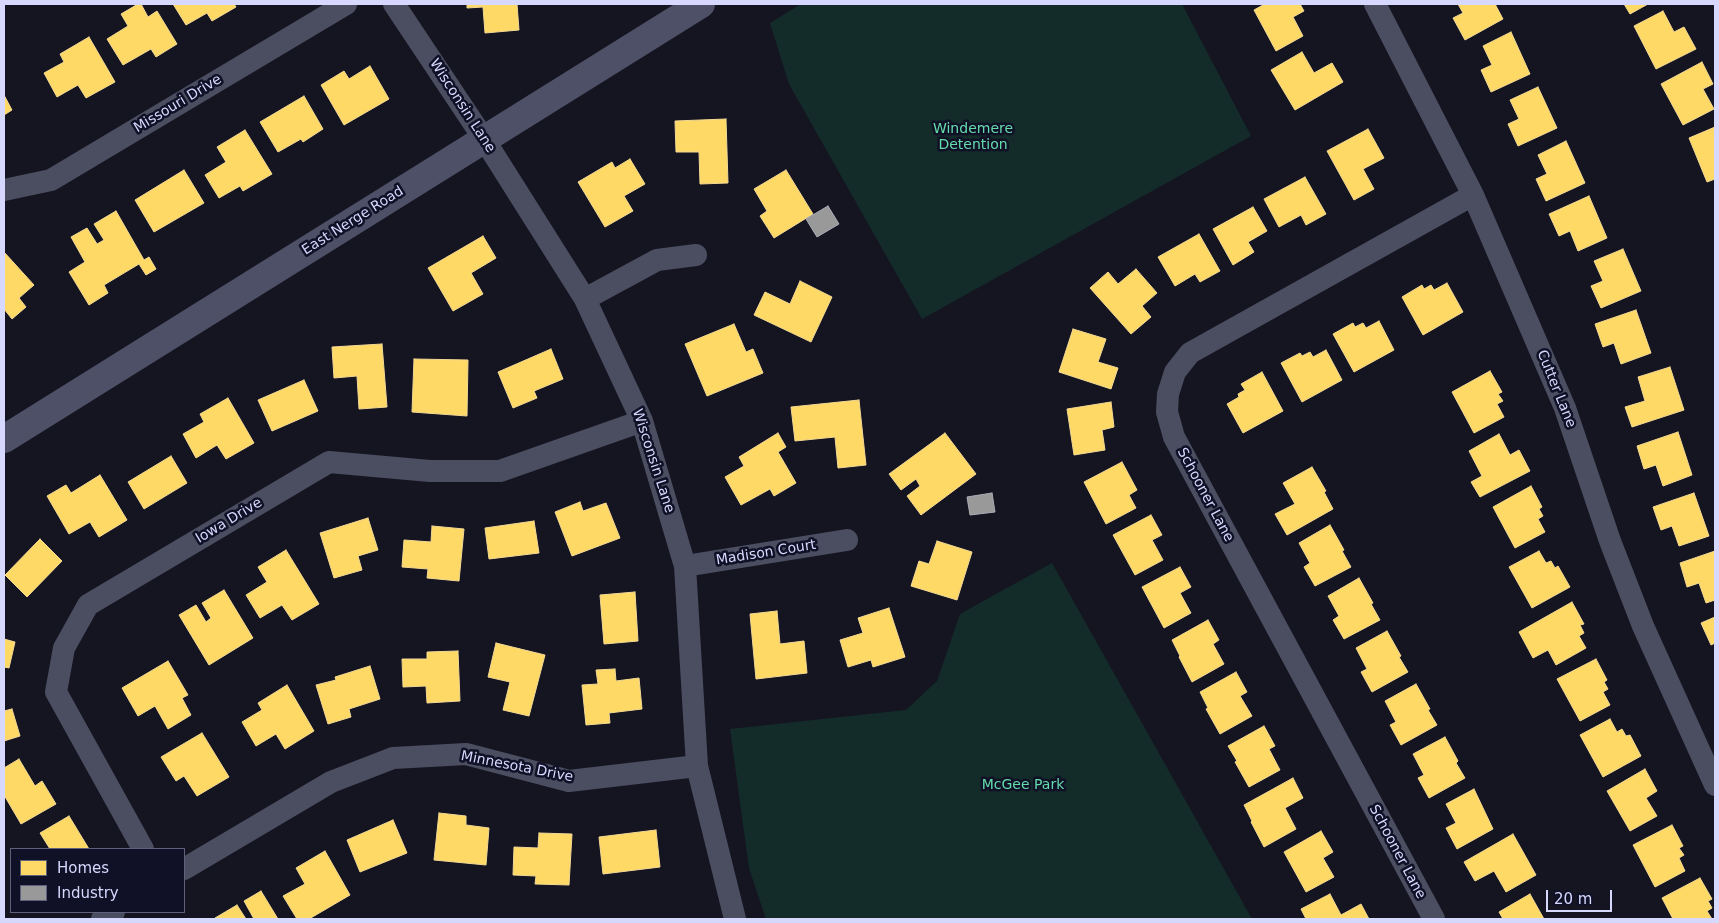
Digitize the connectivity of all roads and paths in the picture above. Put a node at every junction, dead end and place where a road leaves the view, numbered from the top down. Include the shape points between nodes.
1 (346, 4) edge
2 (394, 4) edge
3 (702, 4) edge
4 (1375, 4) edge
5 (484, 139) junction
6 (4, 190) edge
7 (1473, 195) junction
8 (696, 255) dead end
9 (585, 300) junction
10 (642, 421) junction
11 (4, 439) edge
12 (847, 540) dead end
13 (685, 566) junction
14 (697, 766) junction
15 (1715, 784) edge
16 (142, 848) edge
17 (185, 868) edge
18 (735, 919) edge
19 (1434, 919) edge

1 - 6 street, Missouri Drive via 51,180
2 - 5 street, Wisconsin Lane
3 - 5 main road, East Nerge Road
4 - 7 street, Cutter Lane
5 - 9 street, Wisconsin Lane
5 - 11 main road, East Nerge Road
7 - 15 street, Cutter Lane via 1565,408 1643,626
7 - 19 street, Schooner Lane via 1190,353 1175,372 1168,394 1167,412 1174,437
8 - 9 street via 657,260
9 - 10 street, Wisconsin Lane
10 - 13 street, Wisconsin Lane
10 - 16 street, Iowa Drive via 500,471 430,472 329,462 88,605 64,648 56,692
12 - 13 street, Madison Court
13 - 14 street, Wisconsin Lane
14 - 17 street, Minnesota Drive via 570,781 466,754 393,758 331,782
14 - 18 street, Wisconsin Lane

